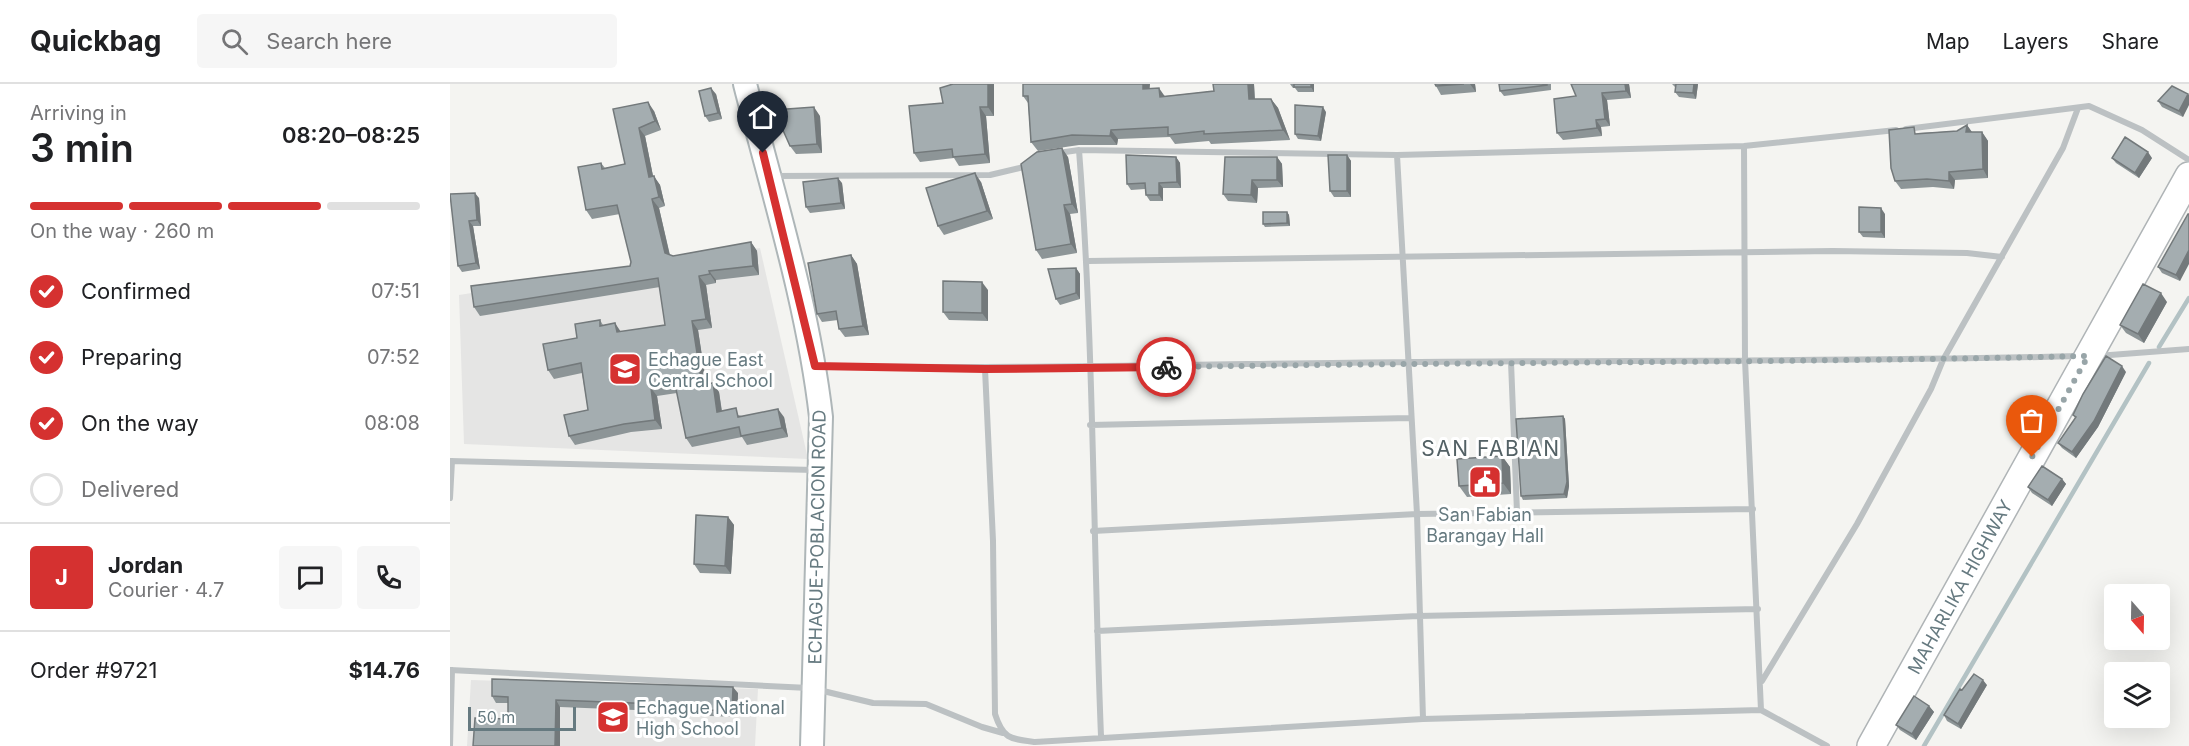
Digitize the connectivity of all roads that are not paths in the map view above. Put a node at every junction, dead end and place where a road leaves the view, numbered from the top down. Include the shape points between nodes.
1 (745, 84) edge
2 (2078, 108) junction
3 (1744, 146) junction
4 (1079, 150) junction
5 (1051, 154) edge
6 (1397, 155) junction
7 (2189, 160) edge
8 (1034, 161) edge
9 (769, 176) junction
10 (2189, 176) edge
11 (1744, 252) junction
12 (1403, 255) junction
13 (2002, 257) junction
14 (1088, 261) junction
15 (2189, 350) edge
16 (2088, 356) junction
17 (1745, 360) junction
18 (1943, 360) junction
19 (1407, 362) junction
20 (1511, 362) junction
21 (815, 366) junction
22 (1091, 368) junction
23 (985, 369) junction
24 (1410, 418) junction
25 (1090, 425) junction
26 (451, 461) edge
27 (822, 470) junction
28 (450, 498) edge
29 (1753, 509) junction
30 (1517, 512) junction
31 (1417, 514) junction
32 (1094, 531) junction
33 (1758, 609) junction
34 (1418, 616) junction
35 (1097, 631) junction
36 (451, 670) edge
37 (1762, 681) junction
38 (814, 688) junction
39 (1761, 710) junction
40 (1424, 719) junction
41 (1003, 733) junction
42 (1101, 736) junction
43 (450, 746) edge
44 (812, 746) edge
45 (1827, 746) edge
46 (1871, 746) edge

1 - 9 main road, ECHAGUE-POBLACION ROAD
2 - 3 street
2 - 7 street via 2089,106 2106,111
2 - 13 street via 2063,148
3 - 6 street
3 - 11 street
4 - 5 street
4 - 6 street
4 - 14 street
6 - 12 street
8 - 9 street via 1026,167 990,175
9 - 21 main road, ECHAGUE-POBLACION ROAD
10 - 16 highway, MAHARLIKA HIGHWAY
11 - 12 street
11 - 13 street via 1908,251
11 - 17 street
12 - 14 street
12 - 19 street
13 - 18 street
14 - 22 street
15 - 16 street
16 - 18 street
16 - 46 highway, MAHARLIKA HIGHWAY
17 - 18 street
17 - 20 street
17 - 29 street
18 - 37 street via 1857,524
19 - 20 street
19 - 22 street
19 - 24 street
20 - 30 street
21 - 23 street
21 - 27 main road, ECHAGUE-POBLACION ROAD
22 - 23 street
22 - 25 street
23 - 41 street via 993,541 995,714
24 - 25 street
24 - 31 street
25 - 32 street
26 - 27 street
26 - 28 street
27 - 38 main road, ECHAGUE-POBLACION ROAD
29 - 30 street
29 - 33 street
30 - 31 street
31 - 32 street
31 - 34 street
32 - 35 street
33 - 34 street
33 - 37 street
34 - 35 street
34 - 40 street
35 - 42 street
36 - 38 street
36 - 43 street
37 - 39 street
38 - 41 street via 873,703 927,704
38 - 44 main road, ECHAGUE-POBLACION ROAD
39 - 40 street
39 - 45 street
40 - 42 street
41 - 42 street via 1013,740 1035,742

